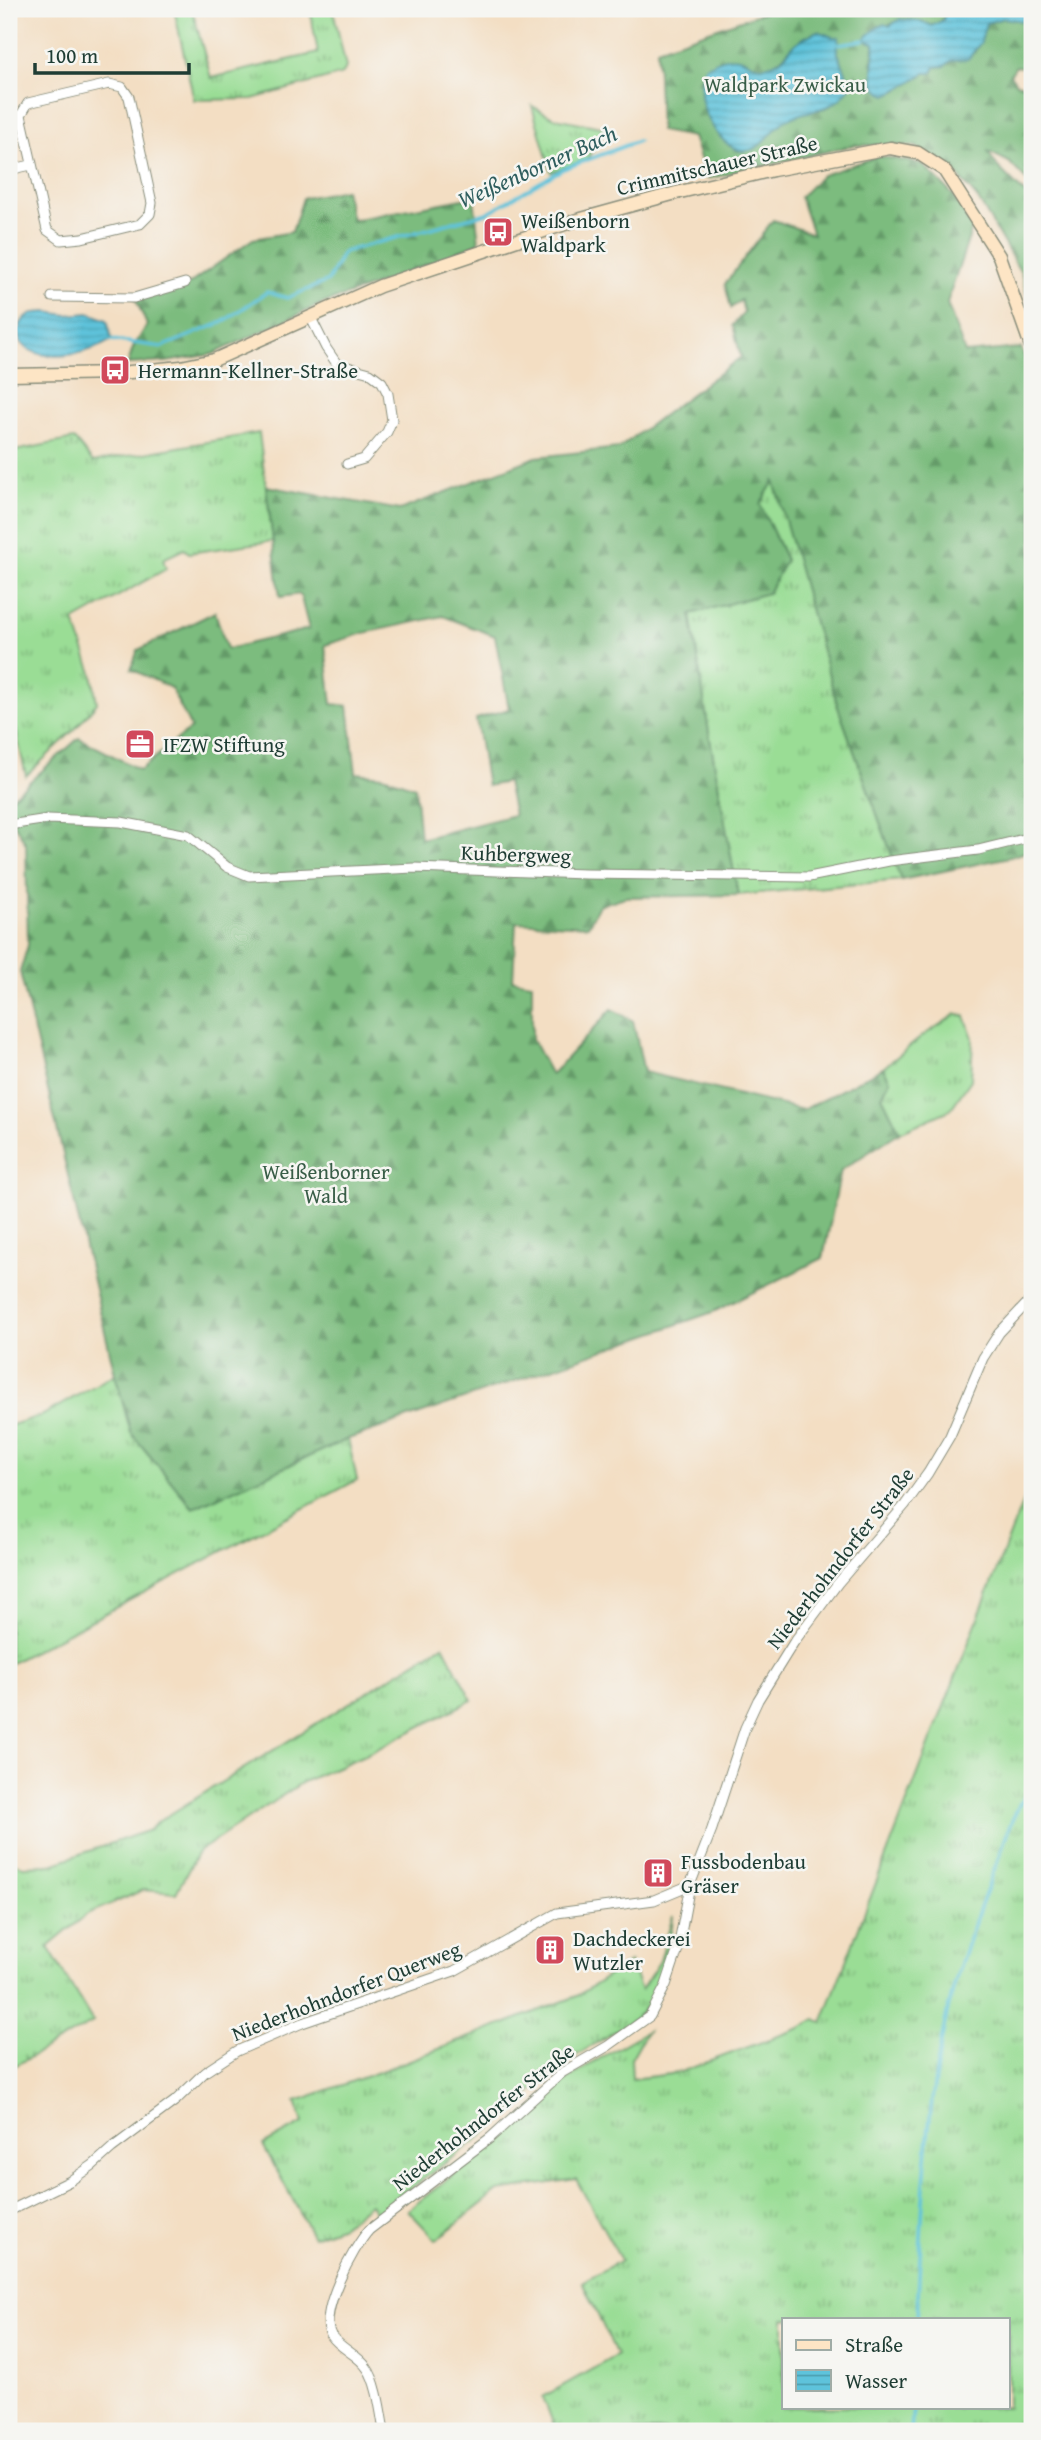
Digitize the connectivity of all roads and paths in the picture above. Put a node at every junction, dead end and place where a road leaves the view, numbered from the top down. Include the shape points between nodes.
1 (31, 165) junction
2 (9, 170) edge
3 (186, 283) dead end
4 (52, 297) dead end
5 (310, 316) junction
6 (1032, 349) edge
7 (9, 355) edge
8 (9, 375) edge
9 (347, 464) dead end
10 (9, 825) edge
11 (1032, 837) edge
12 (1032, 1298) edge
13 (690, 1885) junction
14 (9, 2211) edge
15 (384, 2431) edge

1 - 1 street via 21,115 28,103 109,83 122,87 129,97 152,203 150,214 140,224 61,240 47,230
1 - 2 street
3 - 4 street via 134,299
5 - 6 main road, Crimmitschauer Straße via 380,286 625,206 773,170 890,148 918,153 944,170 999,256
5 - 8 main road, Crimmitschauer Straße via 214,360 181,368
5 - 9 street via 337,364 370,373 388,394 392,420 387,432 364,459
7 - 8 street
10 - 11 street, Kuhbergweg via 48,819 121,822 188,835 227,867 249,876 414,867 808,877
12 - 13 street, Niederhohndorfer Straße via 990,1345 950,1436 928,1473 838,1583 758,1700
13 - 14 street, Niederhohndorfer Querweg via 654,1900 558,1913 454,1970 302,2023 237,2051 93,2165
13 - 15 street, Niederhohndorfer Straße via 678,1950 650,2016 564,2072 491,2138 369,2230 354,2249 327,2323 334,2338 369,2369

